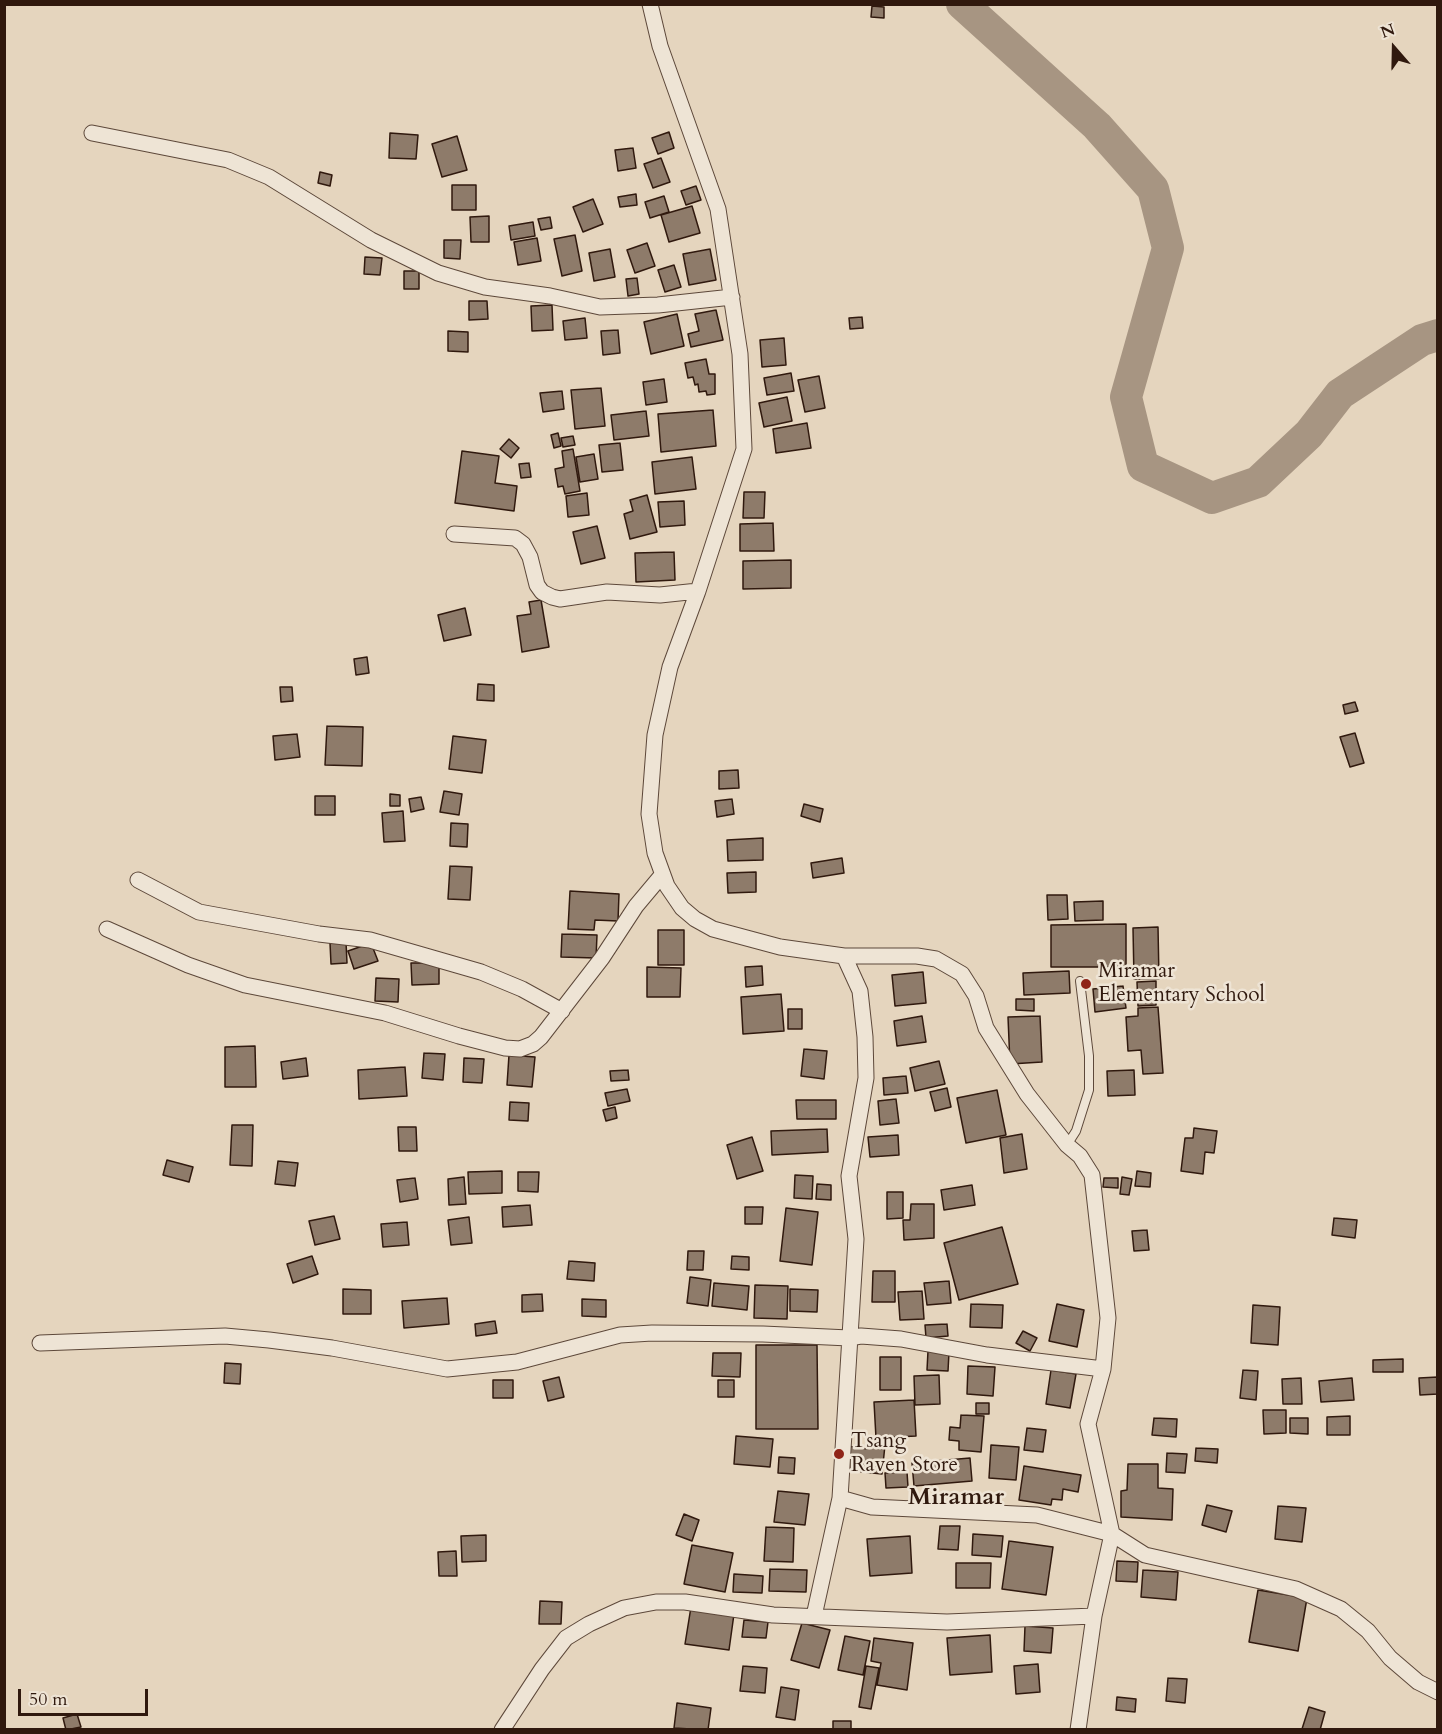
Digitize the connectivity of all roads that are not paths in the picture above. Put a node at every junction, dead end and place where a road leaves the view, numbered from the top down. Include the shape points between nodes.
1 (650, 4) edge
2 (92, 133) dead end
3 (732, 297) junction
4 (454, 534) dead end
5 (698, 591) junction
6 (662, 875) junction
7 (138, 880) dead end
8 (107, 929) dead end
9 (844, 956) junction
10 (1080, 981) dead end
11 (562, 1011) junction
12 (1067, 1145) junction
13 (849, 1338) junction
14 (40, 1342) dead end
15 (1103, 1369) junction
16 (840, 1498) junction
17 (1112, 1534) junction
18 (814, 1616) junction
19 (1094, 1616) junction
20 (1437, 1692) edge
21 (502, 1730) edge
22 (1078, 1730) edge

1 - 3 street via 660,46 718,209
2 - 3 street via 228,160 269,177 371,240 438,273 485,287 600,307
3 - 5 street via 740,354 744,449
4 - 5 street via 515,538 530,557 542,592 560,599 607,592 660,595
5 - 6 street via 669,667 655,735 649,814
6 - 9 street via 682,908 713,929 780,947
6 - 11 street
7 - 11 street via 199,912 370,940 481,972
8 - 11 street via 245,985 385,1013 505,1048 520,1049 534,1044
9 - 12 street via 917,956 936,959 962,974 976,996 986,1028 1027,1094
9 - 13 street via 860,991 866,1078 849,1176 856,1239
10 - 12 lane via 1089,1090 1076,1131
12 - 15 street via 1092,1175 1108,1318
13 - 14 street via 620,1335 517,1362 447,1369 332,1348 225,1336
13 - 15 street via 902,1339 987,1355
13 - 16 street
15 - 17 street via 1088,1425
16 - 17 street via 872,1508 1036,1515
16 - 18 street
17 - 19 street
17 - 20 street via 1145,1555 1296,1589 1341,1609 1368,1631 1390,1658 1418,1682
18 - 19 street via 947,1622
18 - 21 street via 773,1615 685,1602 624,1608 566,1638
19 - 22 street

